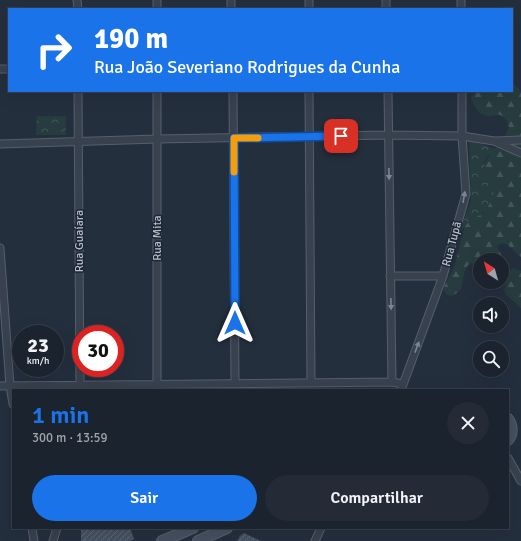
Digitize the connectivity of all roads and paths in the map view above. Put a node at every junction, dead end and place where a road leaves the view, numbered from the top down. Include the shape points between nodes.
1 (78, 92) edge
2 (157, 92) edge
3 (233, 92) edge
4 (310, 92) edge
5 (388, 92) edge
6 (462, 92) edge
7 (389, 135) junction
8 (462, 136) junction
9 (310, 137) junction
10 (234, 138) junction
11 (157, 139) junction
12 (521, 140) edge
13 (494, 141) junction
14 (78, 142) junction
15 (0, 144) edge
16 (521, 153) edge
17 (0, 248) edge
18 (390, 276) junction
19 (443, 276) junction
20 (392, 382) junction
21 (311, 383) junction
22 (235, 384) junction
23 (157, 385) junction
24 (0, 386) edge
25 (10, 386) junction
26 (402, 387) edge
27 (80, 388) edge
28 (12, 398) edge
29 (509, 421) edge
30 (521, 421) edge
31 (513, 437) edge
32 (509, 460) edge
33 (521, 481) edge
34 (32, 529) edge
35 (57, 529) edge
36 (191, 529) edge
37 (224, 529) edge
38 (321, 529) edge
39 (34, 541) edge
40 (52, 541) edge
41 (162, 541) edge
42 (198, 541) edge
43 (315, 541) edge

1 - 14 street, Rua Guaíara
2 - 11 street, Rua Mita
3 - 10 street
4 - 9 street
5 - 7 street
6 - 8 street, Rua Tupã
7 - 8 street
7 - 9 street
7 -> 18 street
8 - 13 street
19 -> 8 street, Rua Tupã via 466,194
9 - 10 street
9 - 21 street
10 - 11 street
10 - 22 street
11 - 14 street
11 - 23 street, Rua Mita
12 - 13 street
13 - 16 street
14 - 15 street
14 - 27 street, Rua Guaíara
17 - 25 street
18 - 19 street
18 -> 20 street
26 -> 19 street, Rua Tupã
20 - 21 street
20 - 26 street
21 - 22 street
22 - 23 street
23 - 27 street
24 - 25 street
25 - 27 street
25 - 28 street
29 - 30 main road
29 - 31 main road
32 - 33 street
34 - 39 street
35 - 40 street
36 - 41 main road
37 - 42 main road
38 - 43 street

